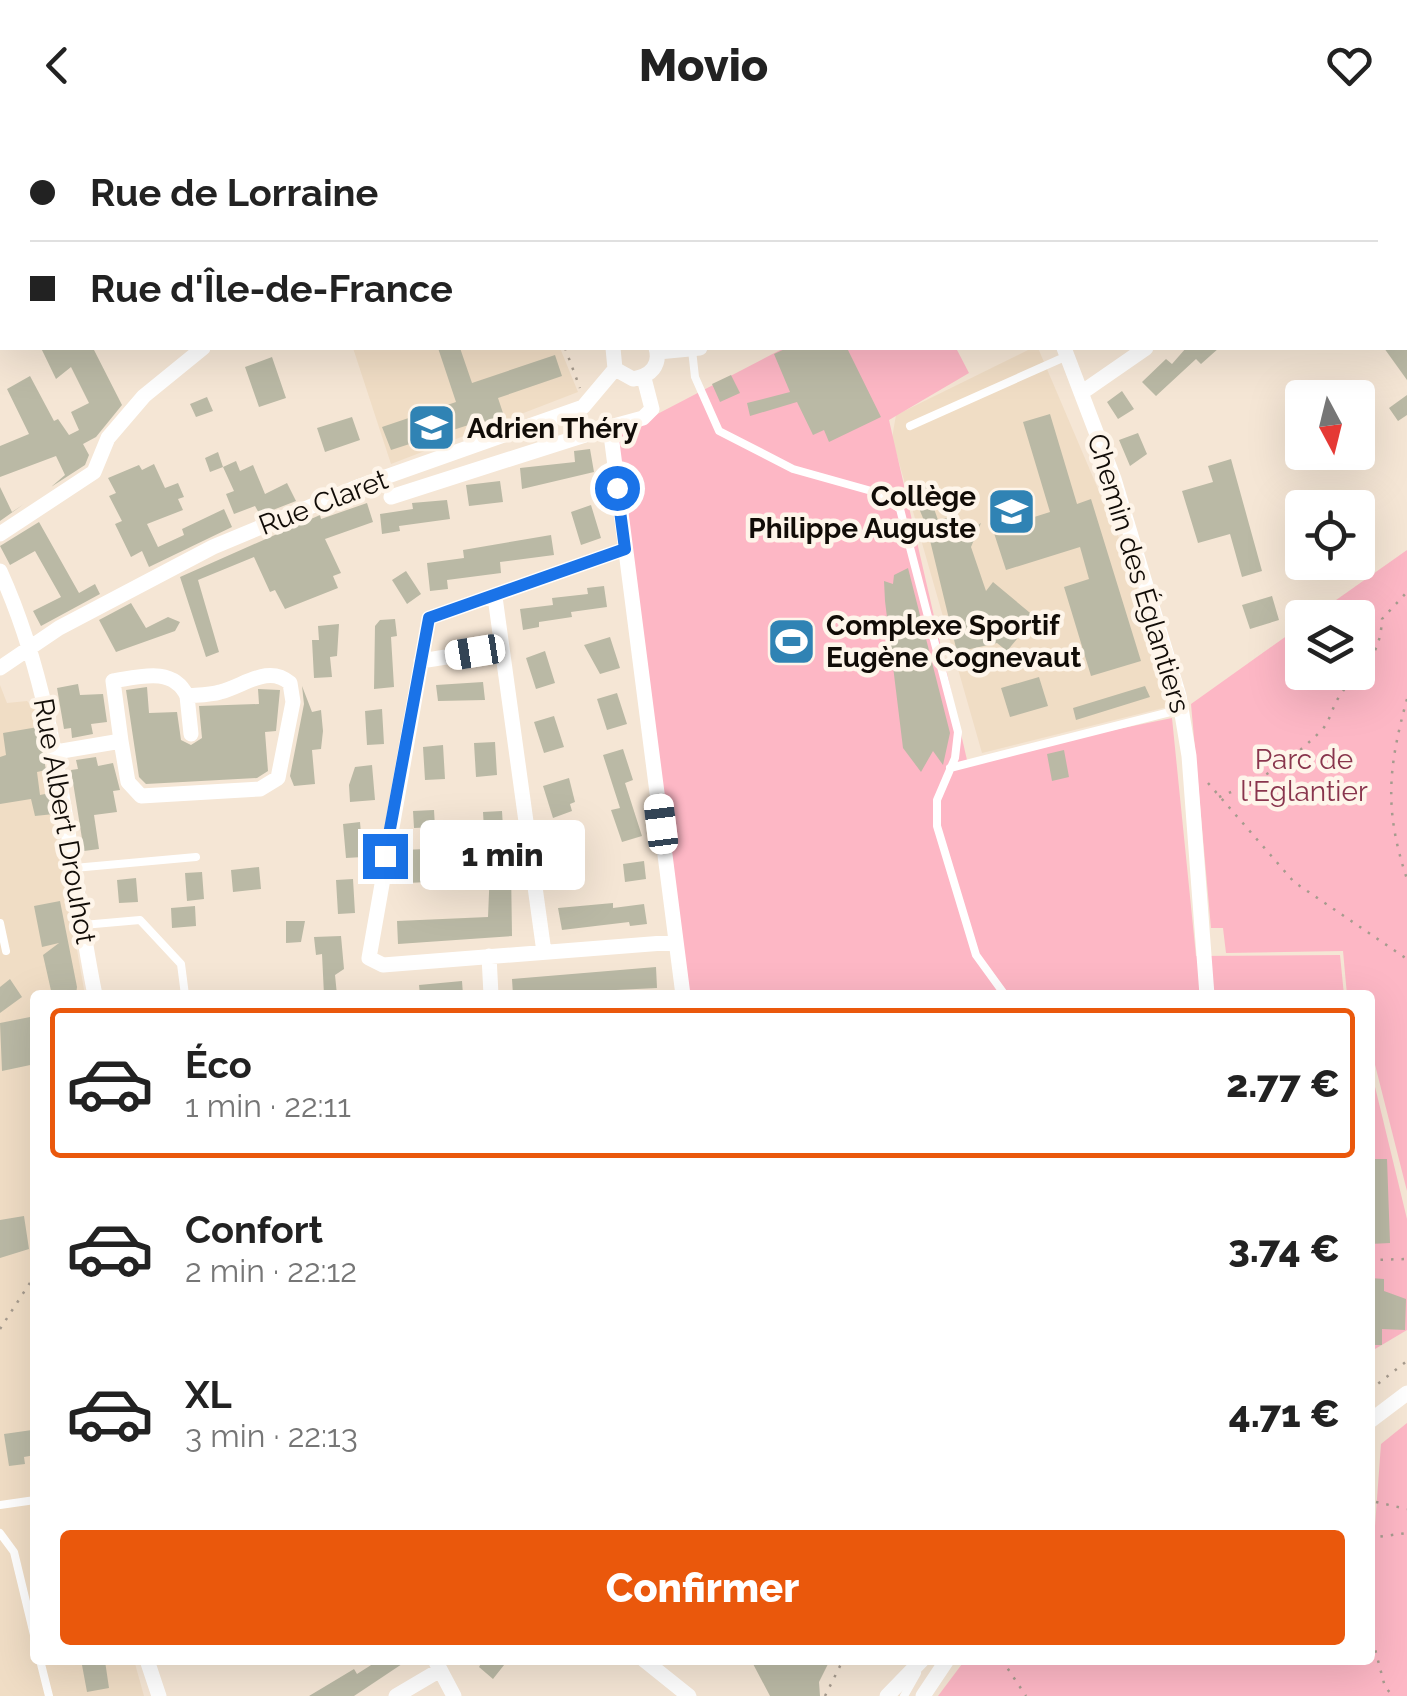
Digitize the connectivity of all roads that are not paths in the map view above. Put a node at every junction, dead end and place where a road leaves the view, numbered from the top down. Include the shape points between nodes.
1 (201, 350) edge
2 (657, 350) edge
3 (696, 350) edge
4 (1143, 350) edge
5 (1066, 352) edge
6 (610, 355) edge
7 (644, 378) junction
8 (1081, 393) junction
9 (910, 426) dead end
10 (610, 427) junction
11 (391, 498) dead end
12 (0, 534) edge
13 (625, 549) junction
14 (0, 571) edge
15 (496, 597) junction
16 (31, 648) junction
17 (502, 648) junction
18 (421, 661) junction
19 (0, 668) edge
20 (186, 696) junction
21 (1182, 708) junction
22 (191, 734) dead end
23 (122, 741) junction
24 (56, 752) junction
25 (950, 768) junction
26 (196, 857) dead end
27 (74, 868) junction
28 (0, 923) edge
29 (83, 924) junction
30 (676, 942) junction
31 (6, 951) dead end
32 (544, 952) junction
33 (489, 956) junction
34 (94, 990) edge
35 (184, 990) edge
36 (491, 990) edge
37 (682, 990) edge
38 (1001, 990) edge
39 (1207, 990) edge
40 (1407, 1394) edge
41 (1375, 1418) edge
42 (30, 1501) edge
43 (0, 1505) edge
44 (0, 1533) edge
45 (30, 1618) edge
46 (41, 1665) edge
47 (149, 1665) edge
48 (438, 1665) edge
49 (650, 1665) edge
50 (919, 1665) edge
51 (921, 1665) edge
52 (943, 1666) edge
53 (49, 1696) edge
54 (159, 1696) edge
55 (396, 1696) edge
56 (454, 1696) edge
57 (688, 1696) edge
58 (887, 1696) edge
59 (904, 1696) edge
60 (915, 1696) edge
61 (924, 1696) edge

1 - 12 street via 144,396 108,438 94,472
2 - 7 street
3 - 25 lane via 700,392 719,432 793,469 875,492 900,509 958,732
4 - 8 street
5 - 8 street, Chemin des Églantiers
5 - 9 lane
6 - 7 street via 623,376
6 - 16 street, Rue Claret via 584,406 213,546
7 - 10 street via 652,409
8 - 21 street, Chemin des Églantiers via 1114,479
10 - 11 street
10 - 13 street
13 - 15 street
13 - 30 street
14 - 16 street, Rue Albert Drouhot
15 - 17 street
15 - 18 street via 429,618
16 - 19 street, Rue Claret
16 - 24 street, Rue Albert Drouhot
17 - 18 street
17 - 32 street
18 - 33 street via 368,958 374,964
20 - 22 street
20 - 23 street via 172,678 113,681
20 - 23 street via 218,693 265,675 290,683 293,702 278,778 271,785 141,796 128,782
21 - 25 lane
21 - 39 street, Chemin des Églantiers
23 - 24 street
24 - 27 street, Rue Albert Drouhot
25 - 38 lane via 937,800 937,826 976,955
26 - 27 lane
27 - 29 street, Rue Albert Drouhot
28 - 31 lane
29 - 34 street, Rue Albert Drouhot
29 - 35 lane via 140,920 181,964
30 - 32 street
30 - 37 street
32 - 33 street
33 - 36 street
40 - 41 street
42 - 43 lane
44 - 45 lane via 14,1552
46 - 53 lane
47 - 54 street
48 - 55 street
48 - 56 street
49 - 57 street
50 - 58 street
51 - 59 lane
52 - 60 lane
52 - 61 street

